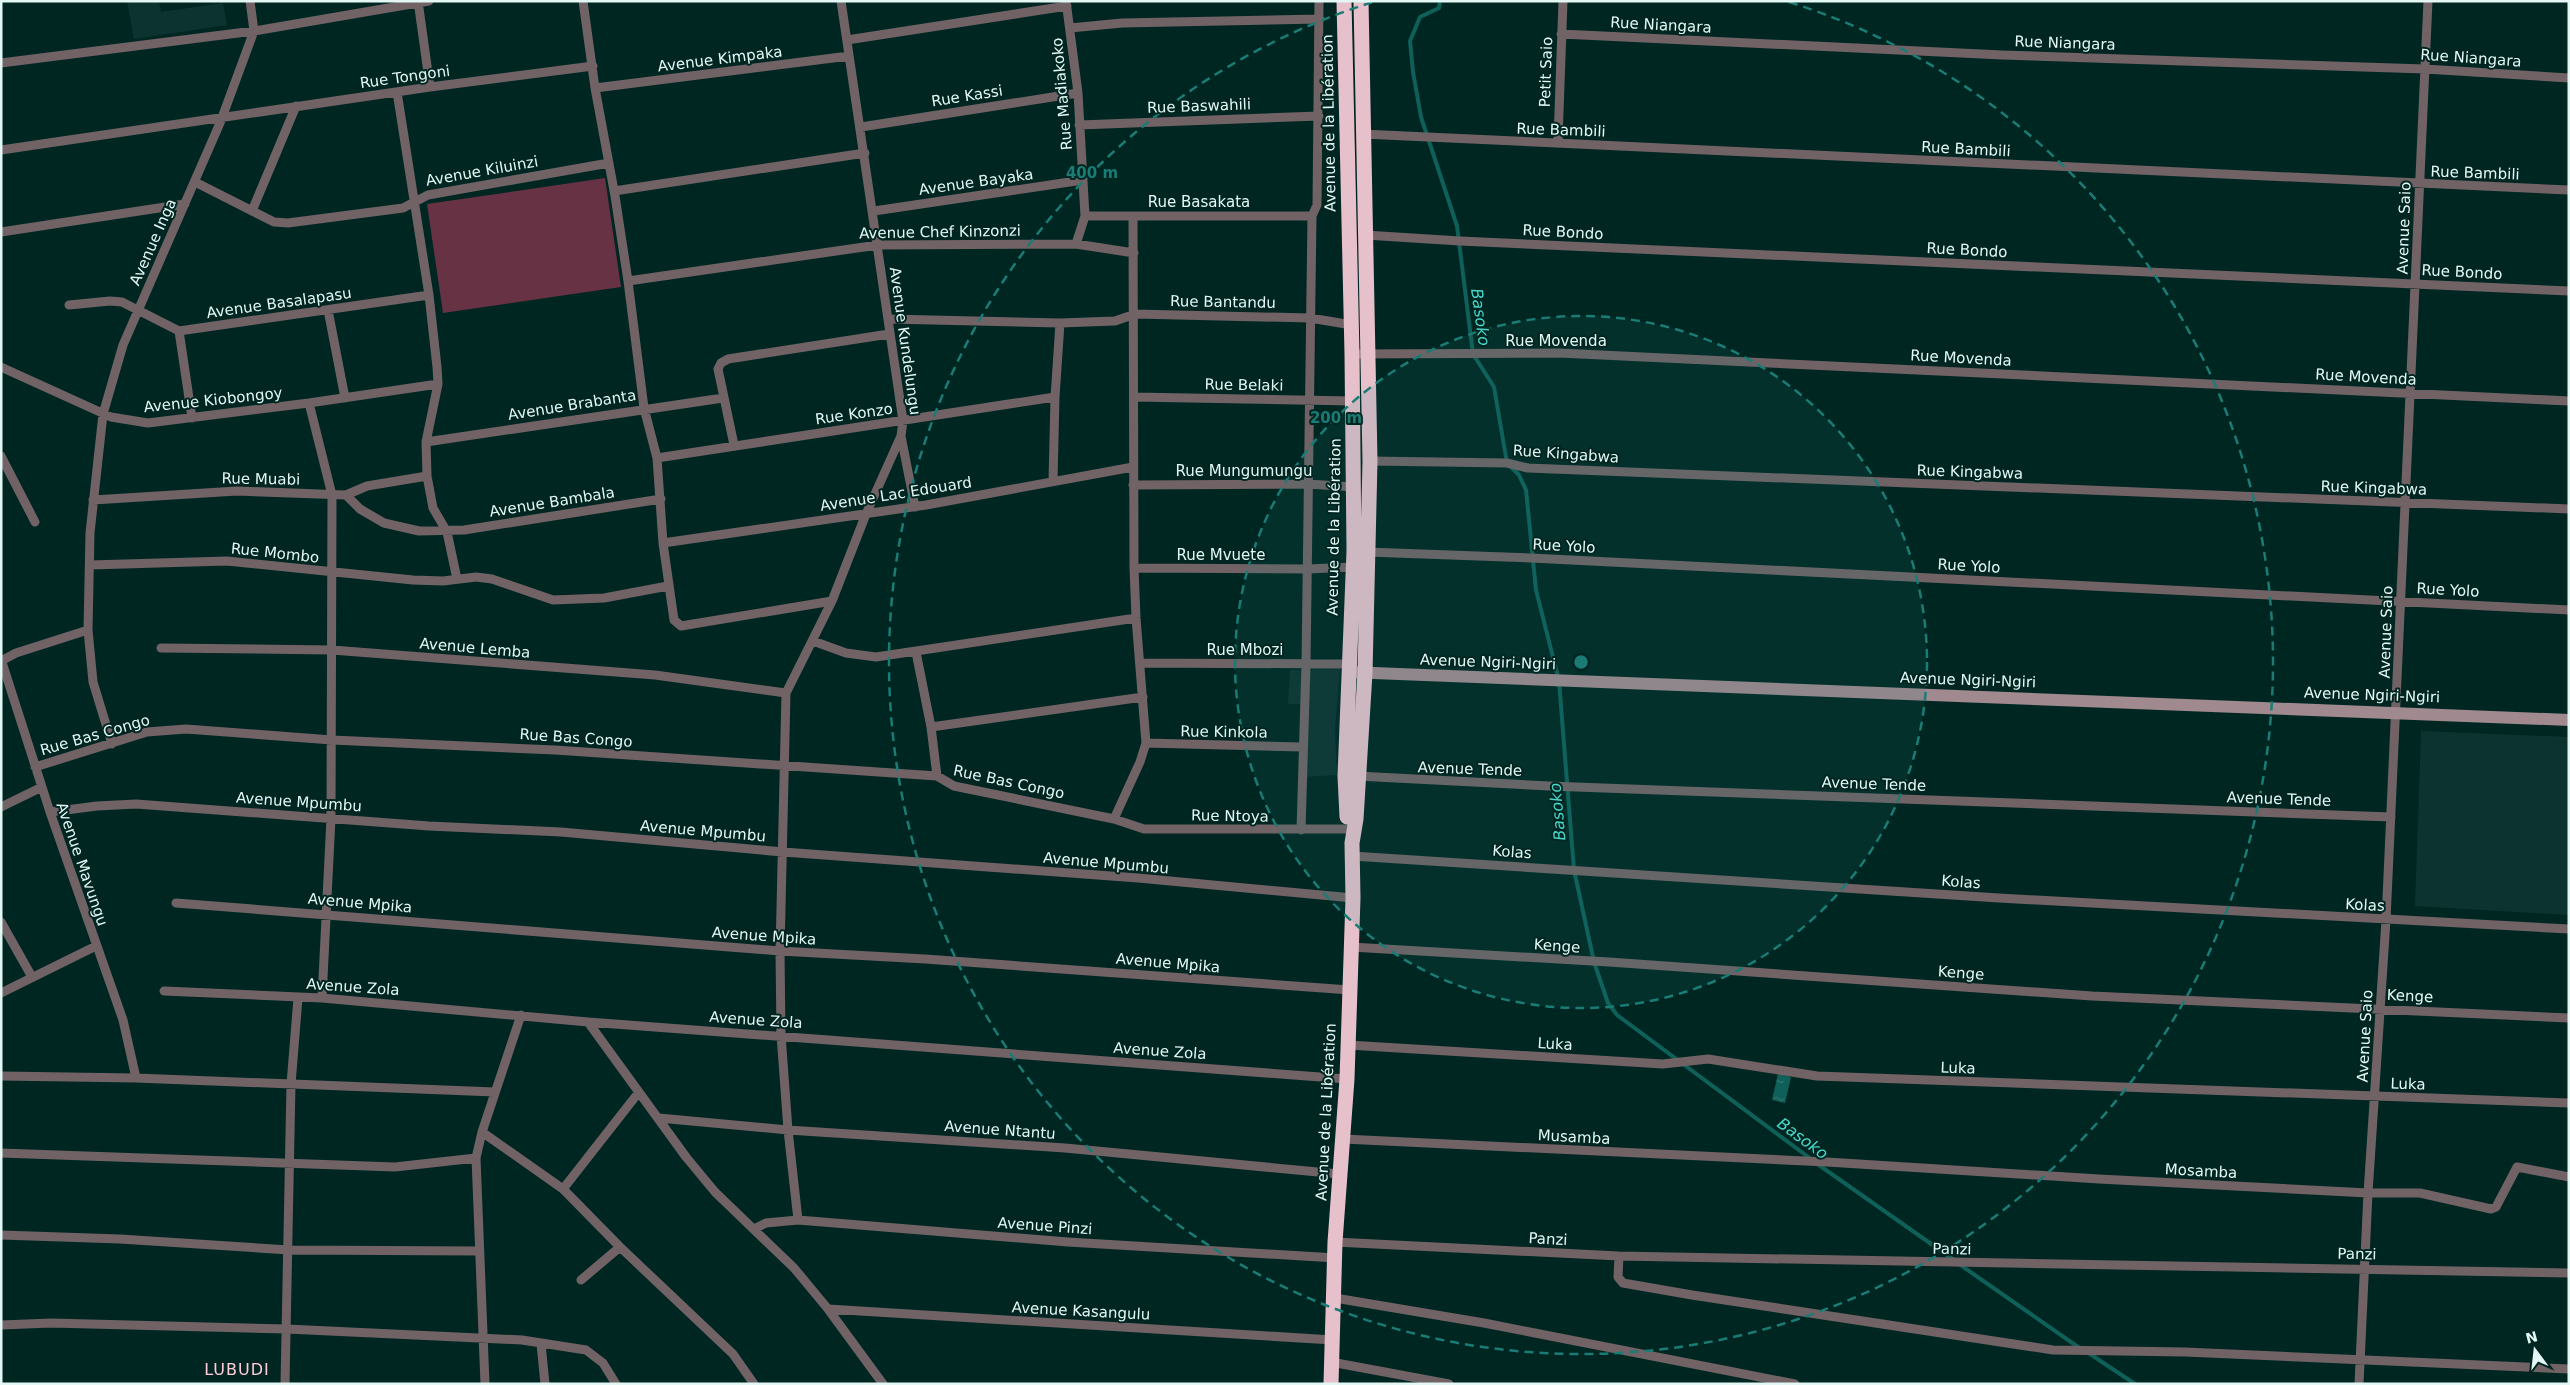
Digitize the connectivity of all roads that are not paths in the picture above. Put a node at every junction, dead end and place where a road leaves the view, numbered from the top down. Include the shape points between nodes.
1 (250, 1) edge
2 (428, 1) edge
3 (583, 1) edge
4 (841, 1) edge
5 (1319, 1) edge
6 (1344, 1) edge
7 (1360, 1) edge
8 (1563, 1) edge
9 (2428, 1) edge
10 (418, 2) edge
11 (1067, 4) edge
12 (1320, 19) junction
13 (1070, 28) junction
14 (254, 31) junction
15 (1561, 34) junction
16 (846, 40) junction
17 (849, 56) junction
18 (1, 64) edge
19 (593, 66) junction
20 (2425, 69) junction
21 (2569, 78) edge
22 (430, 87) junction
23 (595, 88) junction
24 (397, 92) junction
25 (1078, 93) junction
26 (296, 106) junction
27 (1319, 116) junction
28 (222, 118) junction
29 (1079, 125) junction
30 (861, 126) junction
31 (1362, 134) junction
32 (1554, 143) junction
33 (1, 150) edge
34 (865, 153) junction
35 (609, 163) junction
36 (1083, 180) junction
37 (194, 182) junction
38 (2420, 184) junction
39 (2569, 190) edge
40 (614, 191) junction
41 (415, 201) junction
42 (184, 204) junction
43 (252, 211) junction
44 (874, 211) junction
45 (1085, 216) junction
46 (1133, 216) junction
47 (1312, 216) junction
48 (1, 232) edge
49 (1365, 235) junction
50 (878, 244) junction
51 (1076, 244) junction
52 (1134, 253) junction
53 (628, 281) junction
54 (2416, 284) junction
55 (2569, 291) edge
56 (429, 295) junction
57 (69, 305) dead end
58 (139, 308) junction
59 (328, 310) junction
60 (1135, 314) junction
61 (1310, 318) junction
62 (889, 319) junction
63 (1060, 323) junction
64 (1352, 325) junction
65 (179, 331) junction
66 (889, 334) junction
67 (1360, 354) junction
68 (1, 367) edge
69 (438, 384) junction
70 (2411, 393) junction
71 (1055, 397) junction
72 (1134, 397) junction
73 (345, 398) junction
74 (723, 398) junction
75 (1310, 400) junction
76 (1353, 400) junction
77 (2569, 401) edge
78 (309, 404) junction
79 (644, 408) junction
80 (102, 414) junction
81 (192, 418) junction
82 (904, 421) junction
83 (901, 436) junction
84 (426, 442) junction
85 (734, 445) junction
86 (1, 456) edge
87 (657, 458) junction
88 (1370, 461) junction
89 (1133, 467) junction
90 (426, 476) junction
91 (1053, 481) junction
92 (1133, 484) junction
93 (1308, 484) junction
94 (1354, 487) junction
95 (332, 495) junction
96 (346, 495) junction
97 (661, 498) junction
98 (93, 500) junction
99 (2406, 503) junction
100 (915, 507) junction
101 (2569, 509) edge
102 (866, 514) junction
103 (35, 522) dead end
104 (447, 532) junction
105 (663, 543) junction
106 (1367, 552) junction
107 (90, 565) junction
108 (1353, 567) junction
109 (1134, 568) junction
110 (1308, 569) junction
111 (333, 573) junction
112 (457, 579) junction
113 (668, 586) junction
114 (832, 601) junction
115 (2401, 602) junction
116 (2569, 610) edge
117 (1136, 618) junction
118 (88, 630) junction
119 (812, 640) junction
120 (161, 648) dead end
121 (332, 650) junction
122 (916, 652) junction
123 (1, 660) edge
124 (1140, 663) junction
125 (1306, 664) junction
126 (1349, 668) junction
127 (1365, 673) junction
128 (786, 693) junction
129 (1143, 697) junction
130 (2397, 712) junction
131 (2569, 720) edge
132 (931, 727) junction
133 (332, 740) junction
134 (112, 744) junction
135 (1146, 744) junction
136 (1302, 747) junction
137 (783, 766) junction
138 (35, 767) junction
139 (937, 776) junction
140 (1357, 776) junction
141 (42, 787) junction
142 (1, 807) edge
143 (50, 812) junction
144 (2391, 817) junction
145 (331, 818) junction
146 (1114, 819) junction
147 (1301, 830) junction
148 (1351, 839) junction
149 (783, 852) junction
150 (1353, 898) junction
151 (176, 903) dead end
152 (327, 914) junction
153 (2386, 920) junction
154 (1, 922) edge
155 (2569, 930) edge
156 (96, 946) junction
157 (1351, 947) junction
158 (780, 951) junction
159 (32, 977) junction
160 (1350, 990) junction
161 (164, 991) dead end
162 (1, 993) edge
163 (298, 998) junction
164 (322, 998) junction
165 (2380, 1008) junction
166 (521, 1014) junction
167 (2569, 1018) edge
168 (588, 1022) junction
169 (781, 1035) junction
170 (1348, 1046) junction
171 (1, 1076) edge
172 (136, 1078) junction
173 (1347, 1079) junction
174 (291, 1084) junction
175 (495, 1092) junction
176 (639, 1092) junction
177 (2375, 1096) junction
178 (2569, 1104) edge
179 (659, 1118) junction
180 (788, 1130) junction
181 (482, 1132) junction
182 (1343, 1139) junction
183 (1, 1153) edge
184 (476, 1158) junction
185 (1804, 1161) joint
186 (291, 1163) junction
187 (1339, 1174) junction
188 (2569, 1177) edge
189 (563, 1188) junction
190 (2368, 1193) junction
191 (798, 1220) junction
192 (754, 1229) junction
193 (1, 1235) edge
194 (1336, 1242) junction
195 (620, 1247) junction
196 (289, 1250) junction
197 (478, 1251) junction
198 (1619, 1256) junction
199 (1336, 1258) junction
200 (2365, 1268) junction
201 (2569, 1273) edge
202 (581, 1280) dead end
203 (1335, 1298) junction
204 (828, 1309) junction
205 (1, 1325) edge
206 (288, 1329) junction
207 (481, 1337) junction
208 (1333, 1340) junction
209 (541, 1344) junction
210 (2360, 1361) junction
211 (1331, 1362) junction
212 (2569, 1369) edge
213 (285, 1384) edge
214 (484, 1384) edge
215 (545, 1384) edge
216 (616, 1384) edge
217 (754, 1384) edge
218 (883, 1384) edge
219 (1331, 1384) edge
220 (1448, 1384) edge
221 (1795, 1384) edge
222 (2359, 1384) edge

1 - 14 street, Avenue Inga
2 - 10 street
3 - 19 street
4 - 16 street, Avenue Kundelungu
5 - 12 street
6 - 64 highway, Avenue de la Libération
7 - 31 highway, Avenue de la Libération
8 - 15 street, Petit Saio
9 - 20 street, Avenue Saio
10 - 14 street
10 - 22 street
11 - 13 street, Rue Madiakoko
11 - 16 street
12 - 13 street via 1122,23
12 - 27 street
13 - 25 street, Rue Madiakoko
14 - 18 street
14 - 28 street, Avenue Inga
15 - 20 street, Rue Niangara via 1992,54
15 - 32 street, Petit Saio via 1558,140
16 - 17 street, Avenue Kundelungu
17 - 23 street, Avenue Kimpaka
17 - 30 street, Avenue Kundelungu
19 - 22 street, Rue Tongoni
19 - 23 street
20 - 21 street, Rue Niangara
20 - 38 street, Avenue Saio
22 - 24 street, Rue Tongoni
23 - 35 street
24 - 26 street, Rue Tongoni
24 - 41 street
25 - 29 street, Rue Madiakoko
25 - 30 street, Rue Kassi
26 - 28 street, Rue Tongoni
26 - 43 street
27 - 29 street, Rue Baswahili
27 - 47 street via 1317,205
28 - 33 street, Rue Tongoni
28 - 37 street, Avenue Inga
29 - 36 street, Rue Madiakoko
30 - 34 street, Avenue Kundelungu
31 - 32 street, Rue Bambili
31 - 49 highway, Avenue de la Libération
32 - 38 street, Rue Bambili
34 - 40 street
34 - 44 street, Avenue Kundelungu
35 - 40 street
35 - 41 street, Avenue Kiluinzi via 428,194
36 - 44 street, Avenue Bayaka
36 - 45 street, Rue Madiakoko
37 - 42 street, Avenue Inga
37 - 43 street, Avenue Kiluinzi
38 - 39 street, Rue Bambili
38 - 54 street, Avenue Saio
40 - 53 street
41 - 43 street, Avenue Kiluinzi via 404,208 288,224 274,222
41 - 56 street
42 - 48 street
42 - 58 street, Avenue Inga
44 - 50 street, Avenue Kundelungu
45 - 46 street, Rue Basakata
45 - 51 street, Rue Madiakoko
46 - 47 street, Rue Basakata
46 - 52 street
47 - 61 street
49 - 54 street, Rue Bondo via 1460,242
49 - 67 highway, Avenue de la Libération
50 - 51 street, Avenue Chef Kinzonzi
50 - 53 street, Avenue Chef Kinzonzi
50 - 62 street, Avenue Kundelungu
51 - 52 street, Avenue Chef Kinzonzi
52 - 60 street
53 - 79 street
54 - 55 street, Rue Bondo
54 - 70 street, Avenue Saio
56 - 59 street, Avenue Basalapasu
56 - 69 street
57 - 58 street via 116,301
58 - 65 street
58 - 80 street, Avenue Inga via 123,345
59 - 65 street, Avenue Basalapasu
59 - 73 street
60 - 61 street, Rue Bantandu
60 - 63 street, Rue Bantandu via 1115,321
60 - 72 street
61 - 64 street, Rue Bantandu
61 - 75 street
62 - 63 street, Rue Bantandu
62 - 66 street, Avenue Kundelungu
63 - 71 street
64 - 67 highway, Avenue de la Libération
65 - 81 street
66 - 74 street via 728,359 721,362 718,369
66 - 82 street, Avenue Kundelungu
67 - 70 street, Rue Movenda via 1559,353
67 - 76 highway, Avenue de la Libération
67 - 88 highway, Avenue de la Libération
68 - 80 street, Avenue Kiobongoy
69 - 73 street, Avenue Kiobongoy
69 - 84 street
70 - 77 street, Rue Movenda
70 - 99 street, Avenue Saio
71 - 82 street, Rue Konzo
71 - 91 street
72 - 75 street, Rue Belaki
72 - 89 street
73 - 78 street, Avenue Kiobongoy
74 - 79 street, Avenue Brabanta
74 - 85 street
75 - 76 street, Rue Belaki
75 - 93 street
76 - 94 highway, Avenue de la Libération
78 - 81 street, Avenue Kiobongoy
78 - 95 street
79 - 84 street, Avenue Brabanta
79 - 87 street
80 - 81 street, Avenue Kiobongoy via 148,423
80 - 98 street, Avenue Inga
82 - 83 street, Avenue Kundelungu
82 - 85 street, Rue Konzo
83 - 100 street
83 - 102 street, Avenue Kundelungu
84 - 90 street
85 - 87 street, Rue Konzo
86 - 103 street
87 - 97 street
88 - 99 street, Rue Kingabwa via 1507,463 1528,468
88 - 106 highway, Avenue de la Libération
89 - 91 street, Avenue Lac Edouard
89 - 92 street
90 - 96 street, Rue Muabi via 367,486
90 - 104 street via 433,508
91 - 100 street, Avenue Lac Edouard
92 - 93 street, Rue Mungumungu
92 - 109 street
93 - 94 street, Rue Mungumungu
93 - 110 street
94 - 108 highway, Avenue de la Libération
95 - 96 street, Rue Muabi
95 - 98 street, Rue Muabi via 237,491
95 - 111 street
96 - 104 street, Avenue Bambala via 360,510 384,523 419,531
97 - 104 street, Avenue Bambala
97 - 105 street
98 - 107 street, Avenue Inga
99 - 101 street, Rue Kingabwa
99 - 115 street, Avenue Saio
100 - 102 street, Avenue Lac Edouard
102 - 105 street, Avenue Lac Edouard
102 - 114 street, Avenue Kundelungu
104 - 112 street
105 - 113 street
106 - 115 street, Rue Yolo
106 - 127 highway, Avenue de la Libération
107 - 111 street, Rue Mombo via 227,561
107 - 118 street, Avenue Inga
108 - 110 street, Rue Mvuete
108 - 126 highway, Avenue de la Libération
109 - 110 street, Rue Mvuete
109 - 117 street
110 - 125 street
111 - 112 street, Rue Mombo via 413,580
111 - 121 street
112 - 113 street, Rue Mombo via 476,577 492,580 553,600 604,598
113 - 114 street via 674,620 681,626
114 - 119 street, Avenue Kundelungu
115 - 116 street, Rue Yolo
115 - 130 street, Avenue Saio
117 - 122 street
117 - 124 street
118 - 123 street
118 - 134 street, Avenue Inga via 93,682
119 - 122 street via 846,653 876,657
119 - 128 street, Avenue Kundelungu
120 - 121 street, Avenue Lemba
121 - 128 street, Avenue Lemba via 655,675
121 - 133 street
122 - 132 street
123 - 138 street, Avenue Mavungu
124 - 125 street, Rue Mbozi
124 - 129 street
125 - 126 street, Rue Mbozi
125 - 136 street
126 - 127 street, Avenue Ngiri-Ngiri
126 - 148 highway, Avenue de la Libération via 1345,776
127 - 130 street, Avenue Ngiri-Ngiri
127 - 140 highway, Avenue de la Libération
128 - 137 street
129 - 132 street
129 - 135 street
130 - 131 street, Avenue Ngiri-Ngiri
130 - 144 street, Avenue Saio
132 - 139 street
133 - 134 street, Rue Bas Congo via 186,728 147,732
133 - 137 street, Rue Bas Congo via 555,750
133 - 145 street
134 - 138 street, Rue Bas Congo
135 - 136 street, Rue Kinkola
135 - 146 street
136 - 147 street
137 - 139 street, Rue Bas Congo
137 - 149 street
138 - 141 street, Avenue Mavungu
139 - 146 street, Rue Bas Congo via 954,786
140 - 144 street, Avenue Tende
140 - 148 highway, Avenue de la Libération
141 - 142 street
141 - 143 street, Avenue Mavungu
143 - 145 street, Avenue Mpumbu via 136,804
143 - 156 street, Avenue Mavungu
144 - 153 street, Avenue Saio
145 - 149 street, Avenue Mpumbu via 561,832
145 - 152 street
146 - 147 street, Rue Ntoya via 1144,829
147 - 148 street, Rue Ntoya
148 - 150 highway, Avenue de la Libération
148 - 153 street, Kolas via 1584,871
149 - 150 street, Avenue Mpumbu via 1138,878
149 - 158 street
150 - 157 highway, Avenue de la Libération
151 - 152 street, Avenue Mpika
152 - 158 street, Avenue Mpika
152 - 164 street
153 - 155 street, Kolas
153 - 165 street, Avenue Saio
154 - 159 street
156 - 159 street
156 - 172 street, Avenue Mavungu via 123,1020
157 - 160 highway, Avenue de la Libération
157 - 165 street, Kenge via 1619,962 2092,996
158 - 160 street, Avenue Mpika via 925,958
158 - 169 street
159 - 162 street
160 - 170 highway, Avenue de la Libération
161 - 163 street, Avenue Zola
163 - 164 street, Avenue Zola
163 - 174 street
164 - 166 street, Avenue Zola
165 - 167 street, Kenge
165 - 177 street, Avenue Saio
166 - 168 street, Avenue Zola
166 - 175 street
168 - 169 street, Avenue Zola
168 - 176 street
169 - 173 street, Avenue Zola
169 - 180 street
170 - 173 highway, Avenue de la Libération
170 - 177 street, Luka via 1663,1064 1708,1059 1817,1076
171 - 172 street
172 - 174 street
173 - 182 highway, Avenue de la Libération
174 - 175 street
174 - 186 street
175 - 181 street
176 - 179 street
176 - 189 street
177 - 178 street, Luka
177 - 190 street, Avenue Saio
179 - 180 street, Avenue Ntantu
179 - 192 street via 715,1192
180 - 187 street, Avenue Ntantu via 1065,1148
180 - 191 street
181 - 184 street
181 - 189 street
182 - 185 street, Musamba
182 - 187 highway, Avenue de la Libération
183 - 186 street
184 - 186 street via 395,1166
184 - 197 street
185 - 190 street, Mosamba
186 - 196 street
187 - 194 highway, Avenue de la Libération
188 - 190 street, Mosamba via 2516,1168 2493,1209 2420,1193
189 - 195 street
190 - 200 street, Avenue Saio
191 - 192 street, Avenue Pinzi via 766,1223
191 - 199 street, Avenue Pinzi via 1068,1242
192 - 204 street via 794,1268
193 - 196 street
194 - 198 street, Panzi
194 - 199 highway, Avenue de la Libération
195 - 202 street
195 - 217 street via 733,1354
196 - 197 street
196 - 206 street
197 - 207 street
198 - 200 street, Panzi
198 - 210 street via 1618,1277 1623,1283 2053,1350
199 - 203 highway, Avenue de la Libération
200 - 201 street, Panzi
200 - 210 street, Avenue Saio
203 - 208 highway, Avenue de la Libération
203 - 221 street via 1484,1323
204 - 208 street, Avenue Kasangulu
204 - 218 street
205 - 206 street via 51,1323
206 - 207 street
206 - 213 street
207 - 209 street
207 - 214 street
208 - 211 highway, Avenue de la Libération
209 - 215 street
209 - 216 street via 586,1350 603,1363
210 - 212 street
210 - 222 street, Avenue Saio
211 - 219 highway, Avenue de la Libération
211 - 220 street

